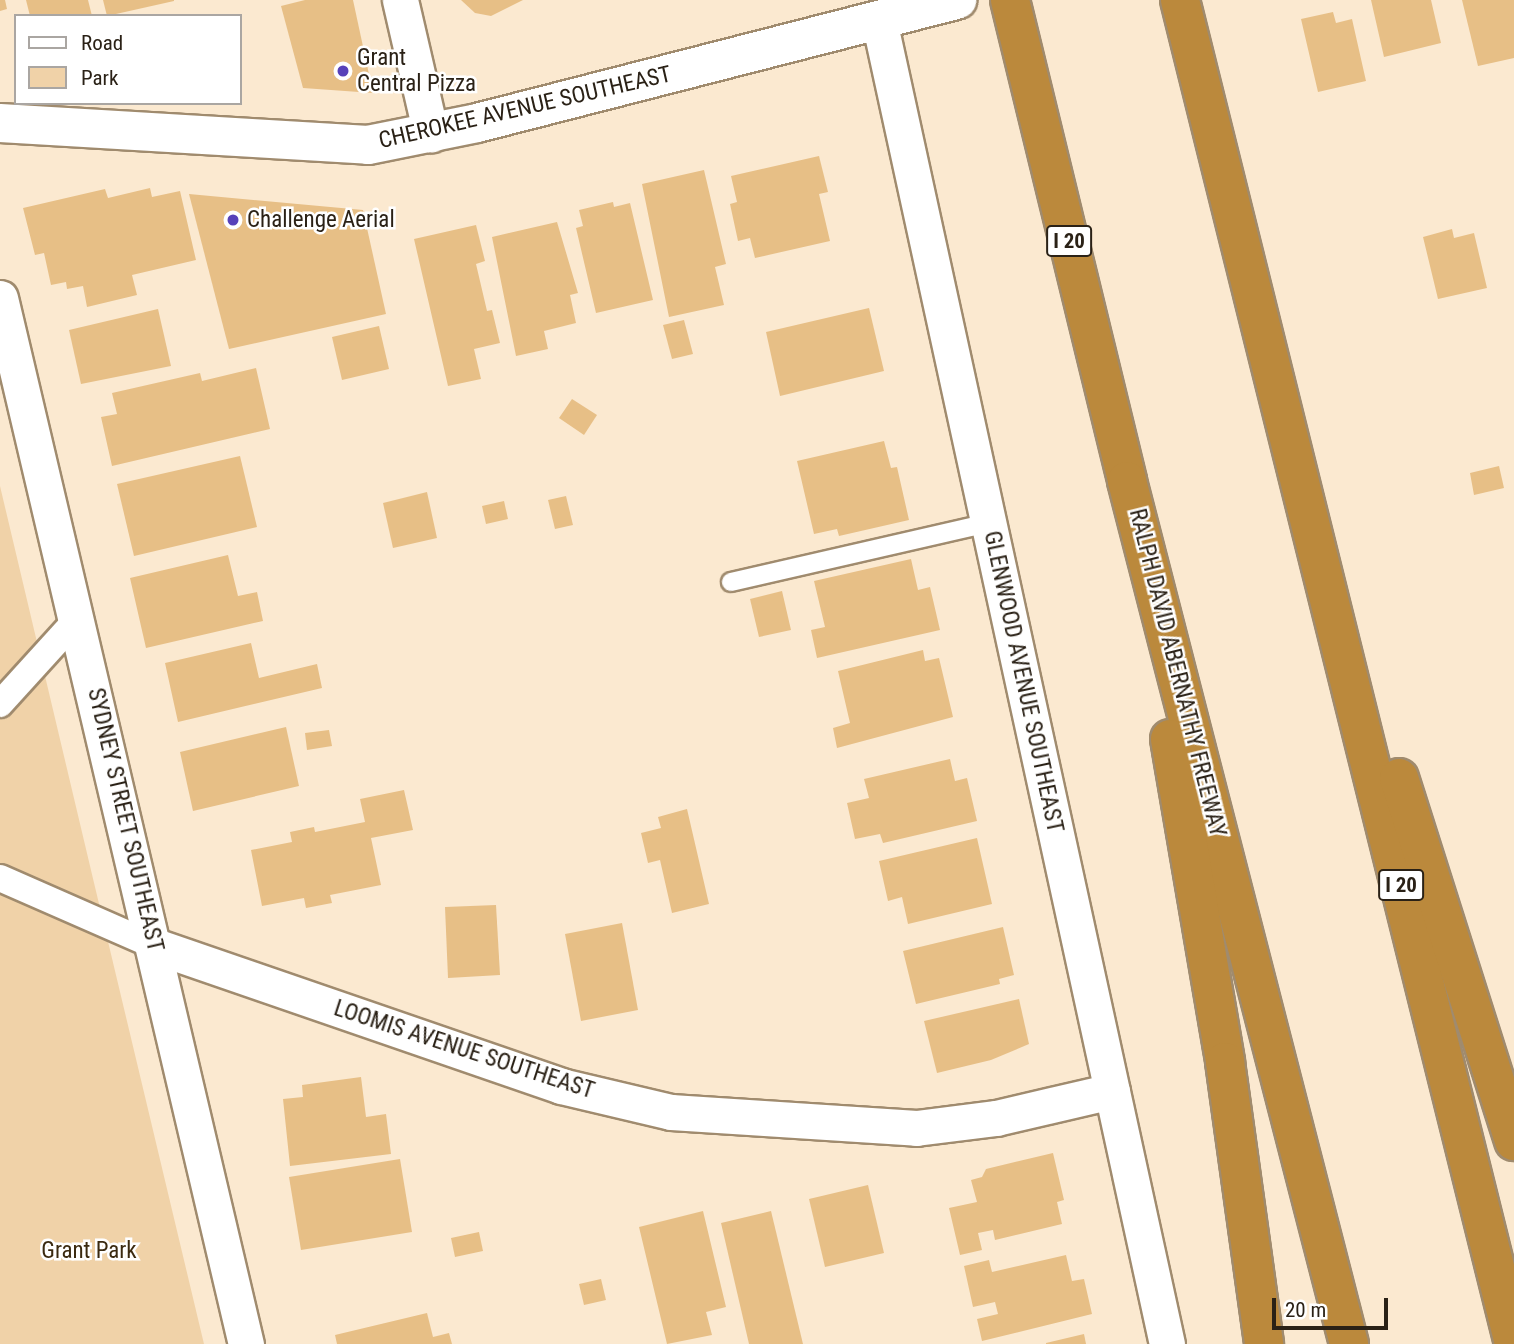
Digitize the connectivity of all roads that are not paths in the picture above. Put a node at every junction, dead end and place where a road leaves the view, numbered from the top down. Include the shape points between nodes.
1 (400, 0) edge
2 (957, 0) edge
3 (1010, 0) edge
4 (1180, 0) edge
5 (892, 16) junction
6 (0, 123) edge
7 (431, 134) junction
8 (0, 298) edge
9 (1287, 425) junction
10 (1127, 481) junction
11 (988, 523) junction
12 (732, 582) dead end
13 (77, 619) junction
14 (0, 704) edge
15 (0, 878) edge
16 (155, 946) junction
17 (1112, 1091) junction
18 (1514, 1141) edge
19 (246, 1344) edge
20 (1167, 1344) edge
21 (1264, 1344) edge
22 (1349, 1344) edge
23 (1514, 1344) edge

1 - 7 street
2 - 5 street, CHEROKEE AVENUE SOUTHEAST
3 - 10 highway, RALPH DAVID ABERNATHY FREEWAY / I 20
4 - 9 highway, I 20
5 - 7 street, CHEROKEE AVENUE SOUTHEAST
5 - 11 street, GLENWOOD AVENUE SOUTHEAST
6 - 7 street, CHEROKEE AVENUE SOUTHEAST via 368,145
8 - 13 street, SYDNEY STREET SOUTHEAST
9 - 18 highway
9 - 23 highway, I 20
10 - 21 highway via 1224,1062
10 - 22 highway, RALPH DAVID ABERNATHY FREEWAY / I 20
11 - 12 lane
11 - 17 street, GLENWOOD AVENUE SOUTHEAST
13 - 14 street
13 - 16 street, SYDNEY STREET SOUTHEAST
15 - 16 street
16 - 17 street, LOOMIS AVENUE SOUTHEAST via 561,1086 671,1112 916,1128 996,1118
16 - 19 street, SYDNEY STREET SOUTHEAST
17 - 20 street, GLENWOOD AVENUE SOUTHEAST

